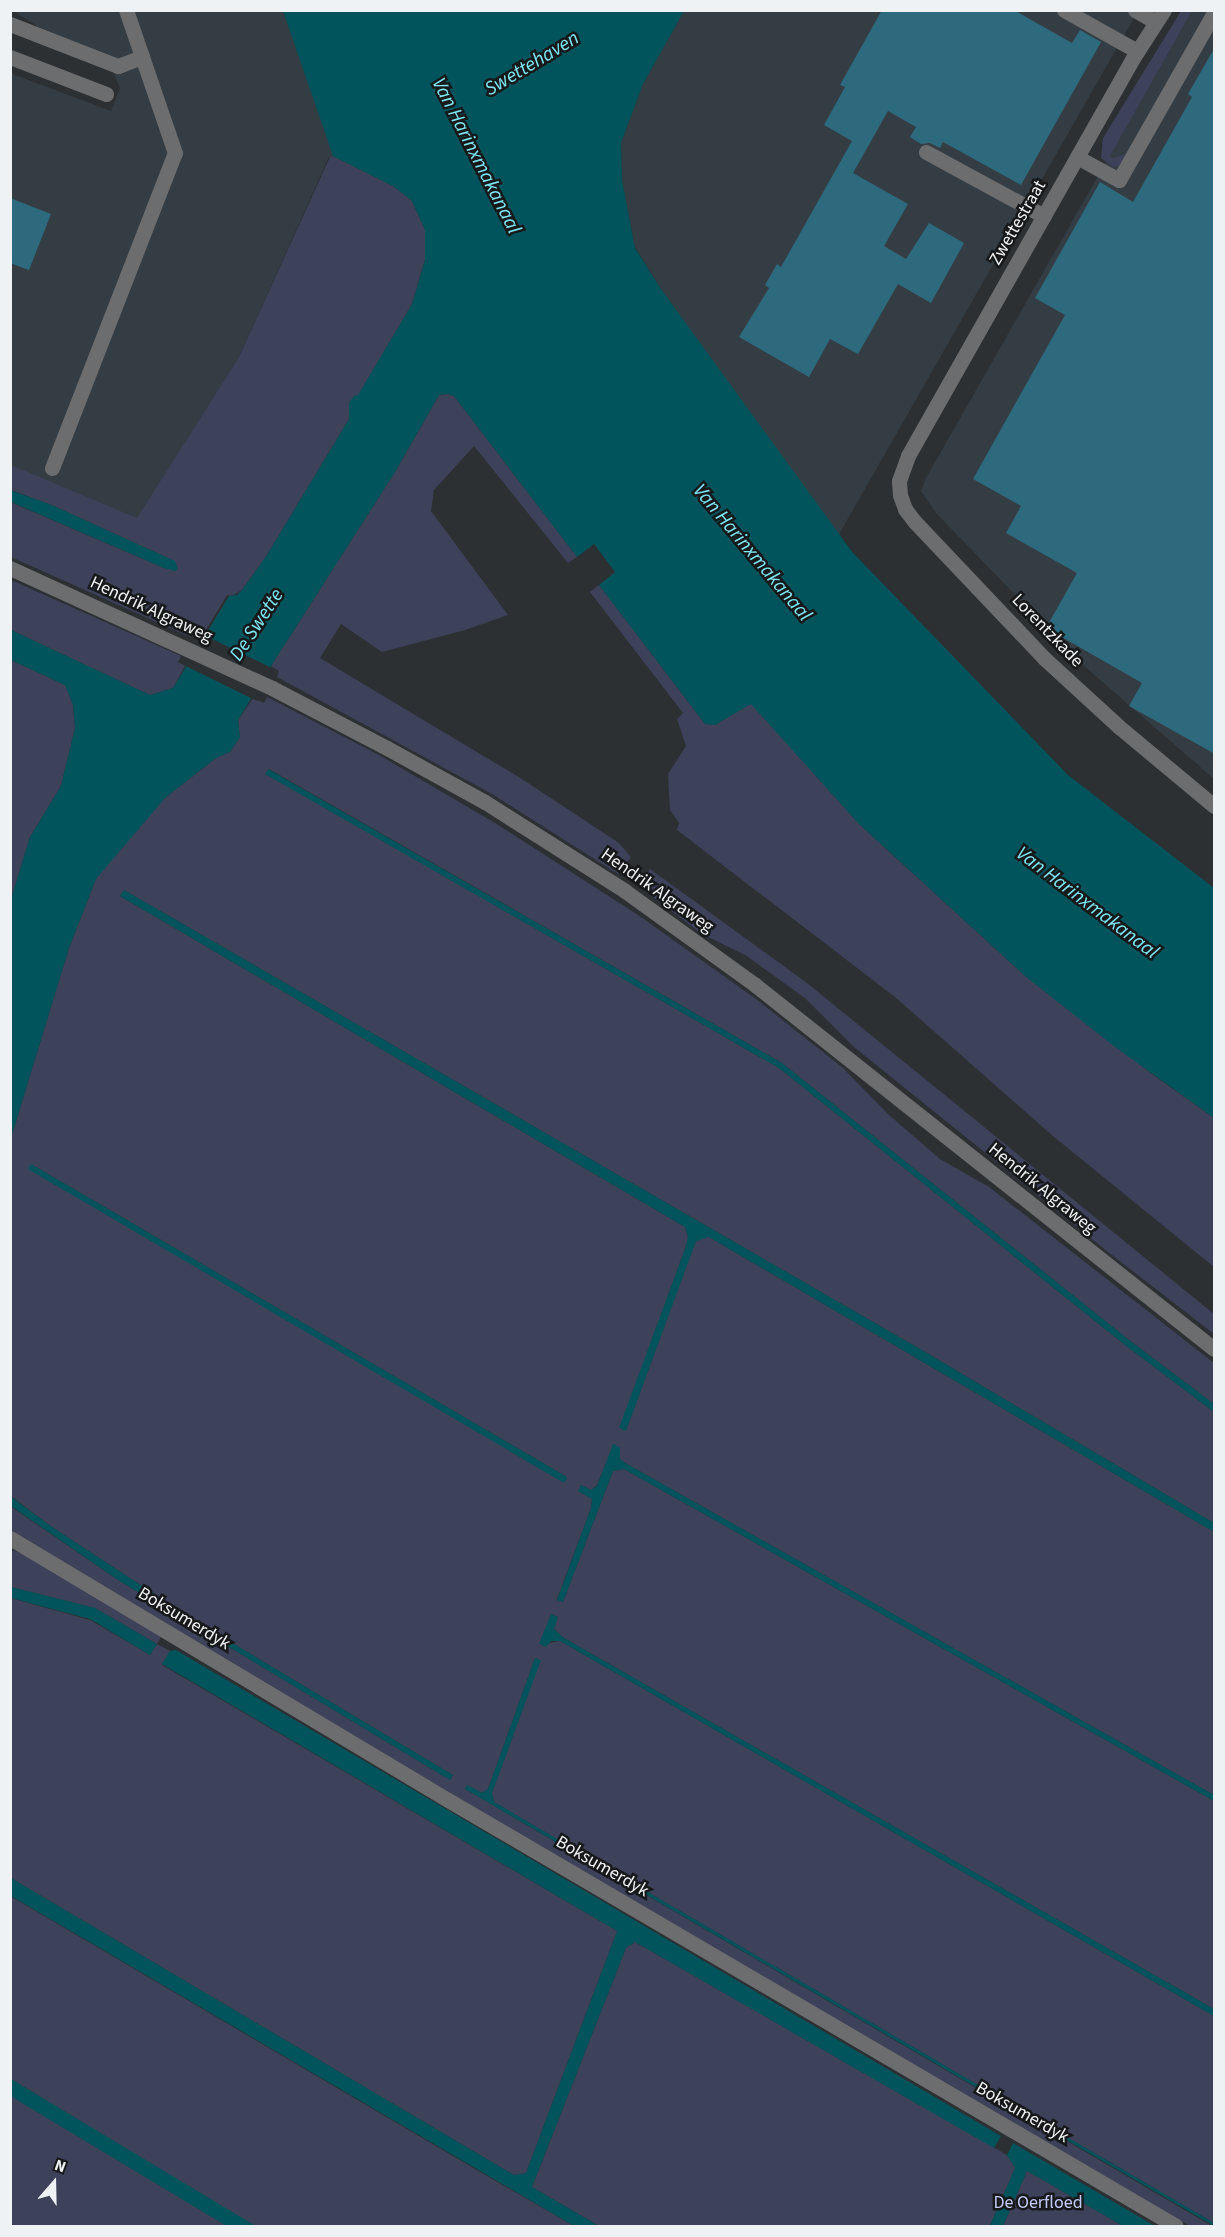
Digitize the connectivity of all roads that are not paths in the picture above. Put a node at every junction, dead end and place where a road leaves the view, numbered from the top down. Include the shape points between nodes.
1 (126, 10) edge
2 (1064, 10) edge
3 (1135, 10) edge
4 (1215, 13) edge
5 (1160, 16) edge
6 (10, 24) edge
7 (1137, 51) junction
8 (10, 57) edge
9 (142, 57) junction
10 (106, 94) dead end
11 (926, 152) dead end
12 (1077, 157) junction
13 (1044, 216) junction
14 (908, 456) joint
15 (52, 468) dead end
16 (10, 568) edge
17 (1215, 806) edge
18 (1215, 1349) edge
19 (10, 1538) edge
20 (1176, 2226) edge

1 - 9 street
2 - 7 street
3 - 5 street
4 - 12 street via 1119,180
5 - 7 street, Zwettestraat
6 - 9 street via 118,66
7 - 12 street, Zwettestraat
8 - 10 street
9 - 15 street via 176,153
11 - 13 street
12 - 13 street, Zwettestraat
13 - 14 street, Zwettestraat
14 - 17 street, Lorentzkade via 899,482 900,495 914,521 1078,690
16 - 18 street, Hendrik Algraweg via 272,688 387,748 485,802 649,907 754,984
19 - 20 street, Boksumerdyk via 448,1800

